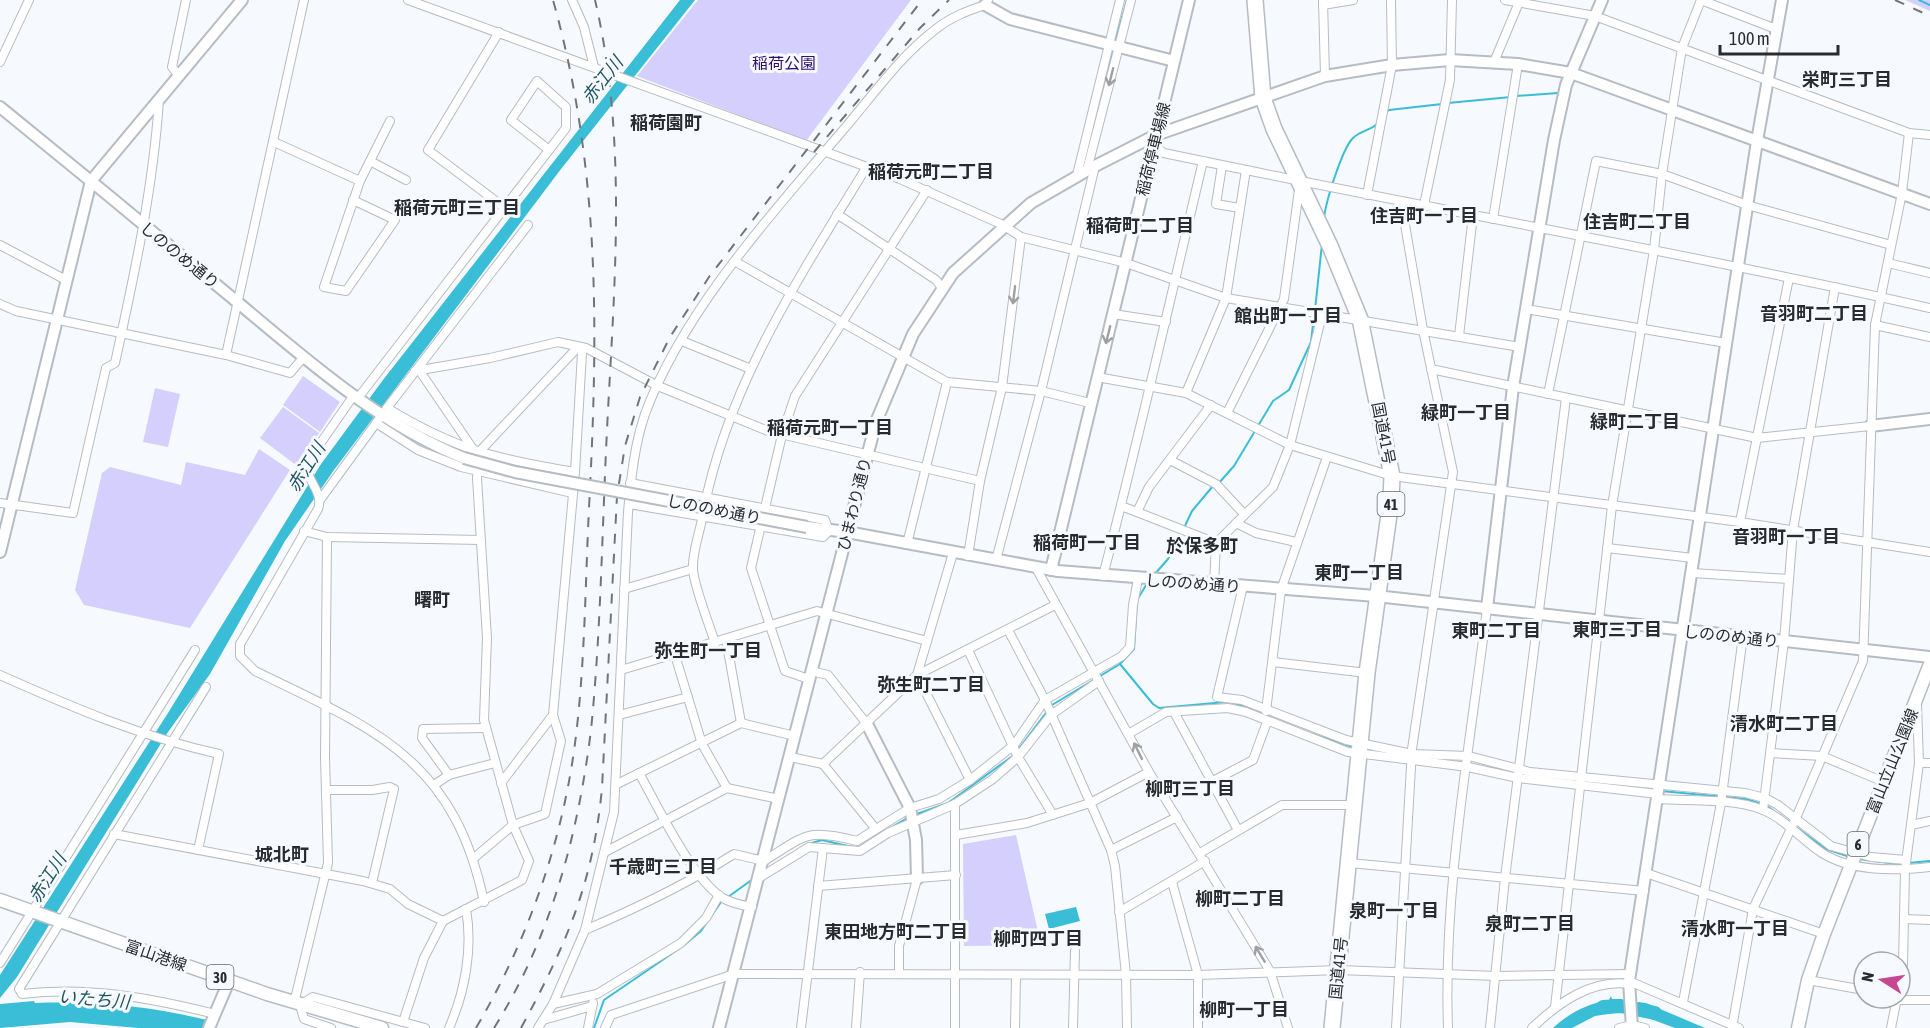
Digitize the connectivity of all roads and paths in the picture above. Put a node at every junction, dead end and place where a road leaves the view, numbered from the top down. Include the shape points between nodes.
1 (29, 0) edge
2 (186, 0) edge
3 (242, 0) edge
4 (304, 0) edge
5 (408, 0) edge
6 (573, 0) edge
7 (1120, 0) edge
8 (1131, 0) edge
9 (1189, 0) edge
10 (1255, 0) edge
11 (1353, 0) edge
12 (1391, 0) edge
13 (1452, 0) edge
14 (1505, 0) edge
15 (1602, 0) edge
16 (1701, 0) edge
17 (1782, 0) edge
18 (1519, 1) edge
19 (986, 2) edge
20 (1323, 3) edge
21 (1596, 16) junction
22 (1776, 29) junction
23 (498, 32) junction
24 (1114, 46) junction
25 (1682, 48) junction
26 (1450, 60) junction
27 (1174, 61) junction
28 (0, 62) edge
29 (1494, 62) junction
30 (1518, 64) junction
31 (1392, 65) junction
32 (594, 67) junction
33 (1571, 74) junction
34 (179, 76) junction
35 (1325, 76) junction
36 (1767, 80) junction
37 (1263, 98) junction
38 (159, 100) junction
39 (0, 107) edge
40 (1672, 110) junction
41 (390, 121) dead end
42 (1909, 133) junction
43 (1930, 135) edge
44 (1155, 141) junction
45 (1757, 141) junction
46 (274, 142) junction
47 (549, 150) junction
48 (824, 153) junction
49 (370, 161) junction
50 (1203, 161) junction
51 (1222, 166) junction
52 (866, 168) junction
53 (1091, 168) junction
54 (1246, 170) junction
55 (1662, 174) junction
56 (1077, 175) junction
57 (406, 180) dead end
58 (91, 181) junction
59 (360, 181) junction
60 (1299, 183) junction
61 (927, 190) junction
62 (1902, 193) junction
63 (1367, 195) junction
64 (353, 200) junction
65 (1401, 201) junction
66 (1930, 204) edge
67 (1424, 205) junction
68 (1747, 205) junction
69 (505, 208) junction
70 (1240, 208) junction
71 (837, 214) junction
72 (1473, 215) junction
73 (1493, 219) junction
74 (528, 225) dead end
75 (1003, 225) junction
76 (144, 226) junction
77 (1538, 227) junction
78 (1581, 236) junction
79 (1021, 237) junction
80 (0, 245) edge
81 (1891, 246) junction
82 (889, 248) junction
83 (1074, 249) junction
84 (1654, 250) junction
85 (736, 262) junction
86 (1126, 263) junction
87 (1888, 263) junction
88 (1737, 268) junction
89 (1930, 273) edge
90 (1789, 278) junction
91 (1175, 279) junction
92 (66, 280) junction
93 (1835, 287) junction
94 (943, 289) junction
95 (791, 292) junction
96 (1880, 297) junction
97 (1226, 298) junction
98 (238, 303) junction
99 (0, 304) edge
100 (1279, 307) junction
101 (1930, 308) edge
102 (1526, 309) junction
103 (1113, 314) junction
104 (1322, 315) junction
105 (1564, 315) junction
106 (1360, 319) junction
107 (57, 320) junction
108 (841, 321) junction
109 (1166, 322) junction
110 (1875, 325) junction
111 (1641, 329) junction
112 (1422, 330) junction
113 (122, 334) junction
114 (1459, 336) junction
115 (1930, 338) edge
116 (682, 341) junction
117 (1726, 344) junction
118 (1520, 346) junction
119 (578, 347) junction
120 (226, 355) junction
121 (903, 357) junction
122 (303, 358) junction
123 (751, 369) junction
124 (1431, 369) junction
125 (417, 370) junction
126 (1097, 377) junction
127 (947, 382) junction
128 (658, 386) junction
129 (1002, 387) junction
130 (1513, 387) junction
131 (1150, 388) junction
132 (1041, 390) junction
133 (1186, 393) junction
134 (1548, 394) junction
135 (358, 398) junction
136 (1566, 398) junction
137 (1090, 403) junction
138 (1211, 405) junction
139 (1627, 410) junction
140 (1227, 413) junction
141 (381, 415) junction
142 (729, 416) junction
143 (1930, 419) edge
144 (1870, 426) junction
145 (1714, 431) junction
146 (1809, 433) junction
147 (782, 435) junction
148 (1757, 438) junction
149 (1290, 445) junction
150 (477, 453) junction
151 (866, 456) junction
152 (1328, 457) junction
153 (1170, 460) junction
154 (926, 470) junction
155 (478, 472) junction
156 (575, 472) junction
157 (1392, 476) junction
158 (980, 481) junction
159 (630, 483) junction
160 (1453, 484) junction
161 (1502, 490) junction
162 (572, 493) junction
163 (319, 498) junction
164 (706, 498) junction
165 (1551, 499) junction
166 (6, 504) edge
167 (629, 504) junction
168 (1121, 506) junction
169 (1612, 506) junction
170 (763, 508) junction
171 (1137, 512) junction
172 (1244, 514) junction
173 (702, 516) junction
174 (1699, 516) junction
175 (1740, 522) junction
176 (1236, 523) junction
177 (759, 526) junction
178 (1793, 530) junction
179 (304, 531) junction
180 (829, 531) junction
181 (847, 532) junction
182 (327, 537) junction
183 (481, 540) junction
184 (1865, 541) junction
185 (1296, 542) junction
186 (1215, 543) junction
187 (907, 544) junction
188 (1607, 548) junction
189 (0, 552) edge
190 (1930, 552) edge
191 (953, 553) junction
192 (968, 556) junction
193 (1694, 558) junction
194 (996, 560) junction
195 (1036, 568) junction
196 (693, 569) junction
197 (1051, 570) junction
198 (1692, 573) junction
199 (1103, 576) junction
200 (1138, 579) junction
201 (1789, 579) junction
202 (1214, 584) junction
203 (1243, 586) junction
204 (624, 590) junction
205 (1281, 590) junction
206 (1376, 596) junction
207 (1435, 603) junction
208 (1054, 605) junction
209 (1487, 608) junction
210 (826, 613) junction
211 (1538, 614) junction
212 (1598, 622) junction
213 (771, 626) junction
214 (1008, 630) junction
215 (1684, 631) junction
216 (1743, 636) junction
217 (726, 639) junction
218 (927, 641) junction
219 (1784, 641) junction
220 (715, 643) junction
221 (195, 650) dead end
222 (968, 650) junction
223 (1863, 650) junction
224 (675, 655) junction
225 (1930, 657) edge
226 (1273, 662) junction
227 (1930, 664) edge
228 (621, 670) junction
229 (1093, 670) junction
230 (1367, 673) junction
231 (0, 675) edge
232 (810, 675) junction
233 (917, 675) junction
234 (1099, 681) junction
235 (206, 687) dead end
236 (688, 697) junction
237 (1045, 700) junction
238 (1916, 700) junction
239 (326, 705) junction
240 (1266, 711) junction
241 (1174, 712) junction
242 (553, 715) junction
243 (619, 715) junction
244 (1051, 715) junction
245 (1267, 722) junction
246 (741, 723) junction
247 (867, 723) junction
248 (486, 728) junction
249 (1130, 734) junction
250 (146, 735) junction
251 (795, 736) junction
252 (169, 743) junction
253 (702, 744) junction
254 (1014, 745) junction
255 (1361, 748) junction
256 (1770, 753) junction
257 (1469, 756) junction
258 (1822, 756) junction
259 (790, 757) junction
260 (1018, 757) junction
261 (1412, 758) junction
262 (495, 763) junction
263 (1919, 763) junction
264 (1930, 763) edge
265 (823, 764) junction
266 (1467, 767) junction
267 (1519, 768) junction
268 (1149, 772) junction
269 (639, 773) junction
270 (448, 775) junction
271 (1581, 776) junction
272 (1518, 778) junction
273 (970, 780) junction
274 (1212, 782) junction
275 (1884, 782) junction
276 (501, 783) junction
277 (617, 784) junction
278 (434, 785) junction
279 (1580, 786) junction
280 (727, 788) junction
281 (326, 789) junction
282 (1722, 791) junction
283 (1658, 792) junction
284 (1765, 798) junction
285 (779, 799) junction
286 (1090, 803) junction
287 (1721, 803) junction
288 (955, 804) junction
289 (1355, 805) junction
290 (910, 808) junction
291 (1763, 810) junction
292 (1053, 815) junction
293 (1177, 817) junction
294 (1796, 818) junction
295 (665, 821) junction
296 (1930, 822) edge
297 (915, 823) junction
298 (513, 825) junction
299 (1911, 825) junction
300 (875, 828) junction
301 (1790, 828) junction
302 (1238, 831) junction
303 (114, 834) junction
304 (956, 836) junction
305 (823, 848) junction
306 (198, 850) junction
307 (1110, 850) junction
308 (606, 852) junction
309 (1200, 853) junction
310 (474, 858) junction
311 (1852, 859) junction
312 (1906, 860) junction
313 (764, 861) junction
314 (1205, 861) junction
315 (1350, 863) junction
316 (1930, 867) edge
317 (1406, 868) junction
318 (1905, 870) junction
319 (326, 872) junction
320 (1454, 873) junction
321 (1647, 873) junction
322 (701, 875) junction
323 (956, 875) junction
324 (759, 878) junction
325 (1505, 878) junction
326 (917, 879) junction
327 (1172, 882) junction
328 (372, 883) junction
329 (1569, 884) junction
330 (818, 886) junction
331 (1644, 891) junction
332 (1704, 892) junction
333 (719, 896) junction
334 (0, 900) edge
335 (484, 902) junction
336 (752, 907) junction
337 (466, 909) junction
338 (1753, 909) junction
339 (34, 912) junction
340 (1119, 912) junction
341 (1904, 919) junction
342 (1930, 920) edge
343 (57, 921) junction
344 (443, 921) junction
345 (585, 930) junction
346 (1824, 934) junction
347 (1903, 950) edge
348 (1075, 951) dead end
349 (0, 963) edge
350 (1339, 970) junction
351 (1270, 971) junction
352 (1399, 971) junction
353 (808, 972) junction
354 (860, 972) junction
355 (899, 973) junction
356 (955, 973) junction
357 (1446, 973) junction
358 (734, 974) junction
359 (1074, 974) junction
360 (1016, 975) junction
361 (1126, 975) junction
362 (1198, 975) junction
363 (1558, 975) junction
364 (1496, 976) junction
365 (1808, 980) junction
366 (230, 981) junction
367 (1629, 983) junction
368 (1852, 988) edge
369 (597, 994) junction
370 (1912, 999) edge
371 (1930, 1000) edge
372 (1683, 1002) junction
373 (297, 1004) junction
374 (553, 1004) junction
375 (592, 1006) junction
376 (1555, 1007) junction
377 (1895, 1010) edge
378 (215, 1015) junction
379 (543, 1020) junction
380 (403, 1022) junction
381 (1632, 1026) edge
382 (1735, 1027) edge
383 (209, 1028) edge
384 (332, 1028) edge
385 (382, 1028) edge
386 (424, 1028) edge
387 (448, 1028) edge
388 (538, 1028) edge
389 (588, 1028) edge
390 (605, 1028) edge
391 (719, 1028) edge
392 (801, 1028) edge
393 (856, 1028) edge
394 (955, 1028) edge
395 (1015, 1028) edge
396 (1073, 1028) edge
397 (1127, 1028) edge
398 (1198, 1028) edge
399 (1288, 1028) edge
400 (1332, 1028) edge
401 (1396, 1028) edge
402 (1448, 1028) edge
403 (1490, 1028) edge
404 (1533, 1028) edge
405 (1619, 1028) edge
406 (1645, 1028) edge
407 (1798, 1028) edge
408 (1891, 1028) edge

1 - 28 street
2 - 34 street via 172,67
3 - 34 street
4 - 46 street
5 - 23 street
6 - 32 street
7 - 24 street
8 - 24 street
9 - 27 street, 稲荷停車場線
10 - 37 highway, 国道41号 / 41
11 - 20 street
12 - 31 street
13 - 26 street
14 - 18 street
15 - 21 street
16 - 22 street
16 - 25 street
17 - 22 street
18 - 21 street
18 - 29 street
19 - 24 street via 1010,19
19 - 48 street via 952,18 923,39
20 - 35 street
21 - 25 street
21 - 33 street
22 - 36 street
23 - 32 street
23 - 69 street via 428,150
24 - 27 street
24 -> 53 street
24 - 56 street
25 - 36 street
25 - 40 street
26 - 29 street, ひまわり通り
26 - 31 street, ひまわり通り
26 - 67 street via 1450,81
27 - 44 street, 稲荷停車場線
29 - 30 street, ひまわり通り
30 - 33 street, ひまわり通り
30 - 73 street
31 - 35 street, ひまわり通り
31 - 63 street
32 - 48 street
33 - 40 street, ひまわり通り
33 - 77 street
34 - 38 street
35 - 37 street, ひまわり通り
36 - 42 street
36 - 45 street
37 - 44 street, ひまわり通り
37 - 60 highway, 国道41号 / 41
38 - 58 street
38 - 76 street
39 - 58 street, しののめ通り
40 - 45 street, ひまわり通り
40 - 55 street
41 - 49 street
42 - 43 street
42 - 62 street
44 - 50 street via 1164,153
44 - 53 street, ひまわり通り
44 - 86 street, 稲荷停車場線
45 - 62 street, ひまわり通り
45 - 68 street
46 - 59 street
46 - 98 street
47 - 47 street via 511,120 537,81 566,107 566,128
47 - 69 street
48 - 52 street
48 - 85 street
49 - 57 street
49 - 59 street
50 - 51 street
50 - 91 street
51 - 54 street
51 - 70 street via 1216,204
52 - 61 street
52 - 71 street
53 - 56 street, ひまわり通り
53 - 83 street
54 - 60 street
54 - 70 street
55 - 68 street
55 - 78 street via 1596,161
55 - 84 street
56 - 75 street, ひまわり通り via 1030,203
58 - 76 street, しののめ通り
58 - 92 street
59 - 64 street
60 - 63 street
60 - 100 street via 1284,299
60 - 106 highway, 国道41号 / 41
61 - 75 street
61 - 82 street
62 - 66 street, ひまわり通り
62 - 81 street
63 - 65 street
64 - 64 street via 346,222 324,287 345,291 395,220
65 - 67 street
65 - 112 street
67 - 72 street
68 - 81 street
68 - 88 street
69 - 135 street
70 - 97 street
71 - 82 street
71 - 95 street
72 - 73 street
72 - 114 street
73 - 77 street
74 - 125 street
75 - 79 street
75 - 94 street, ひまわり通り via 953,273
76 - 98 street, しののめ通り
76 - 113 street
77 - 78 street
77 - 102 street
78 - 84 street
78 - 105 street
79 - 83 street
79 -> 129 street
80 - 92 street
81 - 87 street
82 - 94 street
82 - 108 street
83 - 86 street
83 - 132 street
84 - 88 street
84 - 111 street
85 - 95 street
85 - 116 street
86 - 91 street
86 - 103 street, 稲荷停車場線
87 - 89 street
87 - 96 street
88 - 90 street
88 - 117 street
90 - 93 street
90 - 148 street
91 - 97 street
91 - 109 street
92 - 107 street
93 - 96 street
93 - 146 street
94 - 121 street, ひまわり通り via 913,334
95 - 108 street
95 - 123 street
96 - 101 street
96 - 110 street
97 - 100 street
97 - 133 street
98 - 120 street
98 - 122 street, しののめ通り
99 - 107 street
100 - 104 street
100 - 140 street
102 - 105 street
102 - 118 street
103 - 109 street
103 -> 126 street, 稲荷停車場線
104 - 106 street
104 - 149 street
105 - 111 street
105 - 134 street
106 - 112 street
106 - 157 highway, 国道41号 / 41
107 - 113 street
107 - 166 street
108 - 121 street
108 - 147 street via 795,396
109 - 131 street
110 - 115 street
110 - 144 street
111 - 117 street
111 - 139 street
112 - 114 street
112 - 124 street
113 - 120 street
113 - 166 street via 115,363 106,368 73,513
114 - 118 street
116 - 123 street
116 - 128 street
117 - 145 street
118 - 130 street
119 - 125 street via 558,342
119 - 128 street
119 - 150 street
119 - 156 street via 582,353
120 - 122 street via 290,373
121 - 127 street
121 - 151 street, ひまわり通り
122 - 135 street, しののめ通り
123 - 142 street
124 - 130 street
124 - 160 street
125 - 141 street
125 - 150 street
126 - 131 street
126 - 137 street, 稲荷停車場線
127 - 129 street
127 - 154 street
128 - 142 street
128 - 159 street via 645,415
129 - 132 street
129 - 158 street
130 - 134 street
130 - 161 street
131 - 133 street
131 - 168 street
132 - 137 street
132 - 194 street
133 - 138 street
134 - 136 street
135 - 141 street, しののめ通り
135 - 163 street via 306,464
136 - 139 street
136 - 165 street
137 - 197 street, 稲荷停車場線
138 - 140 street
138 - 153 street
139 - 145 street
139 - 169 street
140 - 149 street
141 - 150 street
141 - 155 street via 418,450
141 - 163 street
141 - 180 street, しののめ通り, bridge via 413,435 464,458 515,472
142 - 147 street
142 - 164 street
143 - 144 street
144 - 146 street
144 - 184 street
145 - 148 street
145 - 174 street
146 - 148 street
146 - 178 street
147 - 151 street
147 - 170 street
148 - 175 street
149 - 152 street
149 - 172 street via 1274,488
150 - 155 street
150 - 156 street
151 - 154 street
151 - 181 street, ひまわり通り
152 - 157 street
152 - 185 street
153 - 171 street via 1149,487
153 - 172 street via 1216,484
154 - 158 street
154 - 187 street
155 - 162 street
155 - 183 street
156 - 162 street
157 - 160 street
157 - 206 highway, 国道41号 / 41
158 - 192 street
159 - 164 street
159 - 167 street
160 - 161 street
160 - 207 street
161 - 165 street
161 - 209 street
162 - 242 street
163 - 179 street via 318,509
164 - 170 street
164 - 173 street
165 - 169 street
165 - 211 street
166 - 189 street
167 - 173 street
167 - 204 street
168 - 171 street
168 - 199 street
169 - 174 street
169 - 188 street
170 - 177 street
170 - 180 street via 825,520
171 - 186 street
172 - 176 street
173 - 177 street
173 - 196 street
174 - 175 street
174 - 193 street
175 - 178 street
176 - 185 street via 1256,533
176 - 186 street
177 - 180 street via 823,537
177 - 213 street via 751,568
178 - 184 street
178 - 201 street
179 - 182 street
179 - 239 street via 240,644 240,656 255,671
180 - 181 street, しののめ通り
181 - 187 street, しののめ通り
181 - 210 street, ひまわり通り
182 - 183 street
182 - 239 street
183 - 248 street via 487,638
184 - 190 street
184 - 223 street
185 - 205 street
186 - 202 street
187 - 191 street, しののめ通り
188 - 193 street
188 - 212 street
191 - 192 street, しののめ通り
191 - 218 street
192 - 194 street, しののめ通り
193 - 198 street
194 - 195 street, しののめ通り
195 - 197 street, しののめ通り
195 - 208 street
196 - 204 street
196 - 220 street
197 - 199 street, しののめ通り
198 - 201 street
198 - 215 street
199 - 200 street, しののめ通り
200 - 202 street, しののめ通り
200 - 229 street via 1130,647 1122,656
201 - 219 street
202 - 203 street, しののめ通り
203 - 205 street, しののめ通り
203 - 240 street via 1217,697 1242,700
204 - 228 street
205 - 206 street, しののめ通り
205 - 226 street
206 - 207 street, しののめ通り
206 - 230 highway, 国道41号 / 41
207 - 209 street, しののめ通り
207 - 261 street
208 - 214 street
208 - 229 street
209 - 211 street, しののめ通り
209 - 257 street
210 - 213 street via 817,611
210 - 218 street
210 - 232 street, ひまわり通り
211 - 212 street, しののめ通り
211 - 267 street
212 - 215 street, しののめ通り
212 - 271 street
213 - 217 street
213 - 232 street via 785,671
214 - 222 street
214 - 237 street
215 - 216 street, しののめ通り
215 - 283 street
216 - 219 street, しののめ通り
216 - 282 street
217 - 220 street
217 - 246 street
218 - 233 street
219 - 223 street, しののめ通り
219 - 256 street
220 - 224 street
221 - 250 street
222 - 233 street
222 - 254 street
223 - 225 street, しののめ通り
223 - 258 street via 1863,661
224 - 228 street
224 - 236 street
226 - 230 street
226 - 240 street
227 - 238 main road, 富山立山公園線 / 6
228 - 243 street
229 - 234 street
229 - 237 street
230 - 255 highway, 国道41号 / 41
231 - 250 street via 80,712
232 - 247 street via 828,675
232 - 251 street, ひまわり通り
233 - 247 street
233 - 273 street
234 - 244 street
234 - 249 street
235 - 252 street
236 - 243 street
236 - 253 street
237 - 244 street
237 - 254 street
238 - 263 street
238 - 275 main road, 富山立山公園線 / 6
239 - 278 street via 382,736
239 - 281 street
240 - 255 street
241 - 245 street via 1228,708
241 - 249 street via 1166,712
241 - 274 street
242 - 276 street
242 - 298 street via 561,741 545,814
243 - 277 street
244 - 260 street
244 - 286 street
245 - 255 street via 1348,752
245 - 274 street via 1252,760
246 - 251 street
246 - 253 street
247 - 265 street
247 - 290 street
248 - 262 street
248 - 270 street via 423,729 422,738
268 -> 249 street
250 - 252 street
250 - 339 street
251 - 259 street, ひまわり通り
252 - 303 street
252 - 306 street via 219,754
253 - 269 street
253 - 280 street
254 - 260 street
254 - 273 street
255 - 261 street
255 - 289 highway, 国道41号 / 41
256 - 258 street
256 - 284 street
257 - 261 street
257 - 266 street
257 - 267 street
258 - 275 street
258 - 294 street
259 - 265 street
259 - 285 street, ひまわり通り
260 - 288 street
260 - 292 street
261 - 266 street
261 - 317 street
262 - 270 street
262 - 276 street
263 - 264 street
263 - 299 street
265 - 300 street
266 - 272 street
266 - 320 street
267 - 271 street
267 - 272 street
268 - 286 street
268 - 293 street
269 - 277 street
269 - 295 street
270 - 278 street
271 - 279 street
271 - 283 street
272 - 279 street
272 - 325 street
273 - 290 street via 939,799
274 - 302 street
275 - 311 main road, 富山立山公園線 / 6
276 - 298 street
277 - 308 street
278 - 310 street
279 - 283 street
279 - 329 street
280 - 285 street
280 - 295 street
281 - 319 street
281 - 328 street via 394,789
282 - 283 street
282 - 284 street
282 - 287 street
283 - 287 street
283 - 321 street
284 - 291 street
284 - 294 street
285 - 313 street, ひまわり通り
286 - 292 street
286 - 307 street
287 - 291 street
287 - 332 street
288 - 297 street
288 - 304 street
289 - 302 street via 1282,805
289 - 315 highway, 国道41号 / 41
290 - 297 street
290 - 300 street
291 - 301 street
292 - 304 street
293 - 307 street
293 - 309 street
294 - 301 street
294 - 311 street
295 - 308 street
295 - 322 street
296 - 299 street
297 - 305 street via 888,833 860,851
297 - 326 street
298 - 310 street
298 - 335 street via 529,861 526,871 522,880
299 - 312 street
300 - 313 street via 856,841 813,833
301 - 311 street via 1823,854
301 - 338 street
302 - 309 street
303 - 306 street
303 - 343 street
304 - 323 street
305 - 324 street via 809,847
305 - 330 street
306 - 319 street
307 - 340 street
308 - 345 street
309 - 314 street
310 - 335 street
311 - 312 street
311 - 318 street
311 - 346 main road, 富山立山公園線 / 6
312 - 318 street
313 - 322 street via 734,854
313 - 324 street, ひまわり通り
314 - 327 street
351 -> 314 street
315 - 317 street
315 - 350 highway, 国道41号 / 41
316 - 318 street
317 - 320 street
317 - 352 street
318 - 341 street
319 - 328 street
319 - 373 street
320 - 325 street
320 - 357 street
321 - 331 street
321 - 332 street
322 - 333 street
322 - 345 street
323 - 326 street
323 - 356 street
324 - 336 street, ひまわり通り
325 - 329 street
325 - 364 street
326 - 330 street
326 - 355 street via 899,946
327 - 340 street
327 - 362 street
328 - 344 street via 390,889 408,904
329 - 331 street
329 - 363 street
330 - 353 street
331 - 367 street
332 - 338 street
332 - 372 street
333 - 336 street
333 - 369 street via 706,918 681,943
334 - 339 main road, 富山港線 / 30
335 - 337 street
336 - 358 street, ひまわり通り
337 - 344 street
337 - 387 street via 469,935 462,992
338 - 346 street
338 - 382 street
339 - 343 main road, 富山港線 / 30
339 - 349 street
340 - 361 street
341 - 342 street
341 - 347 street
343 - 366 main road, 富山港線 / 30
343 - 378 street via 19,989 22,994 97,991
344 - 380 street via 424,958
345 - 374 street
346 - 365 main road, 富山立山公園線 / 6
348 - 359 street
350 - 351 street
350 - 352 street
350 - 400 highway, 国道41号 / 41
351 - 362 street
351 - 399 street
352 - 357 street
352 - 401 street
353 - 354 street
353 - 358 street
353 - 392 street
354 - 355 street
354 - 393 street
355 - 356 street
356 - 360 street
356 - 394 street
357 - 364 street
357 - 402 street
358 - 390 street via 610,1015
358 - 391 street, ひまわり通り
359 - 360 street
359 - 361 street
359 - 396 street
360 - 395 street
361 - 362 street
361 - 397 street
362 - 398 street
363 - 364 street
363 - 367 street
363 - 376 street
364 - 403 street
365 - 368 street
365 - 407 main road, 富山立山公園線 / 6
366 - 373 main road, 富山港線 / 30
366 - 378 street
367 - 372 street
367 - 376 street via 1588,990
367 - 381 street
369 - 374 street
369 - 375 street
370 - 371 street
372 - 382 street
373 - 380 street via 313,996
373 - 384 street via 304,1019
373 - 385 main road, 富山港線 / 30
374 - 379 street
375 - 379 street
375 - 389 street
376 - 404 street
377 - 408 street
378 - 383 street
379 - 388 street
380 - 386 street
381 - 405 street
381 - 406 street

